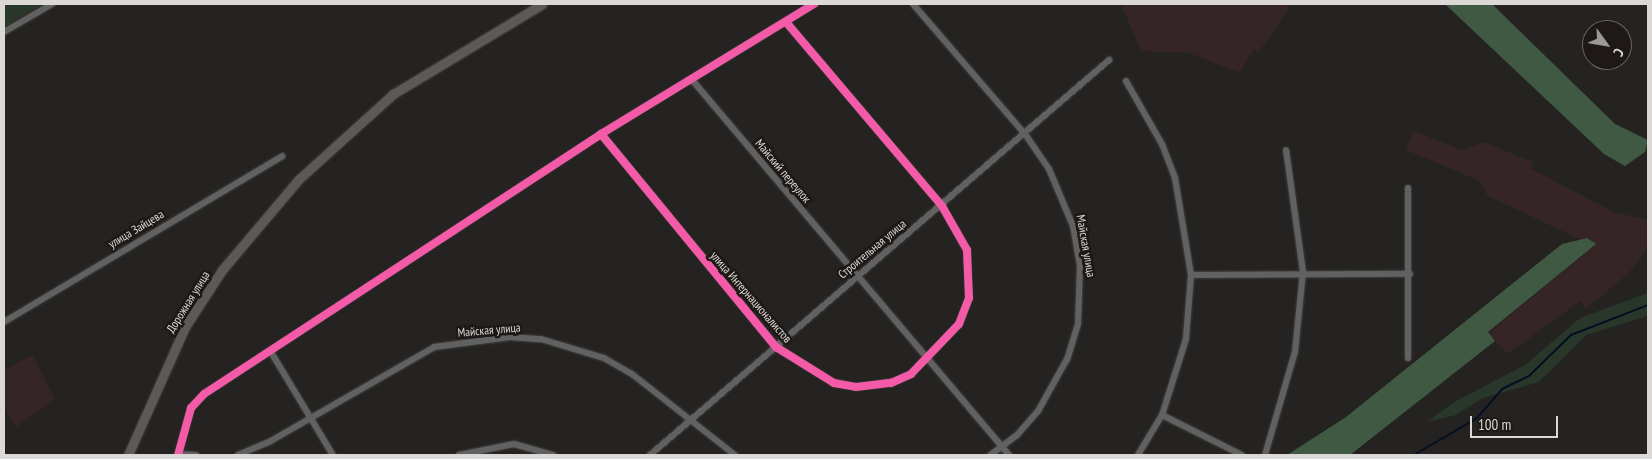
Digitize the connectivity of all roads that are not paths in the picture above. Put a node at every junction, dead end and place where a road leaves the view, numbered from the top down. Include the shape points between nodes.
1 (52, 4) edge
2 (542, 4) edge
3 (814, 4) edge
4 (913, 4) edge
5 (786, 22) junction
6 (4, 32) edge
7 (1109, 60) dead end
8 (693, 81) junction
9 (1126, 81) dead end
10 (601, 134) junction
11 (1025, 134) junction
12 (1286, 150) dead end
13 (282, 156) dead end
14 (1408, 188) dead end
15 (942, 206) junction
16 (1302, 272) junction
17 (1410, 274) junction
18 (857, 275) junction
19 (1191, 275) junction
20 (4, 322) edge
21 (776, 347) junction
22 (271, 352) junction
23 (1408, 358) dead end
24 (930, 360) junction
25 (1162, 415) junction
26 (310, 416) junction
27 (690, 422) junction
28 (1003, 448) junction
29 (178, 454) edge
30 (128, 455) edge
31 (196, 455) edge
32 (238, 455) edge
33 (333, 455) edge
34 (459, 455) edge
35 (553, 455) edge
36 (650, 455) edge
37 (734, 455) edge
38 (990, 455) edge
39 (1009, 455) edge
40 (1138, 455) edge
41 (1242, 455) edge
42 (1265, 455) edge

1 - 6 street
2 - 30 street, Дорожная улица via 393,94 298,179 222,270 185,327
3 - 5 street
4 - 11 street, Майская улица
5 - 8 street
5 - 15 street, улица Интернационалистов
7 - 11 street, Строительная улица
8 - 10 street
8 - 18 street, Майский переулок
9 - 19 street via 1162,144 1175,178
10 - 21 street, улица Интернационалистов
10 - 22 street
11 - 15 street, Строительная улица
11 - 28 street, Майская улица via 1065,202 1081,289 1078,324 1067,359 1038,411
12 - 16 street
13 - 20 street, улица Зайцева
14 - 17 street
15 - 18 street, Строительная улица
15 - 24 street, улица Интернационалистов via 967,250 970,281 959,324
16 - 17 street
16 - 19 street
16 - 42 street via 1295,352
17 - 23 street
18 - 21 street, Строительная улица
18 - 24 street, Майский переулок
19 - 25 street via 1186,339
21 - 24 street, улица Интернационалистов via 819,377 856,387 891,383
21 - 27 street, Строительная улица
22 - 26 street
22 - 29 street via 191,408
24 - 28 street, Майский переулок
25 - 40 street
25 - 41 street
26 - 27 street, Майская улица via 434,347 510,337 541,339 604,358
26 - 32 street, Майская улица via 269,442
26 - 33 street
27 - 36 street, Строительная улица
27 - 37 street, Майская улица
28 - 38 street, Майская улица
28 - 39 street, Майский переулок
29 - 31 street
34 - 35 street via 514,444

